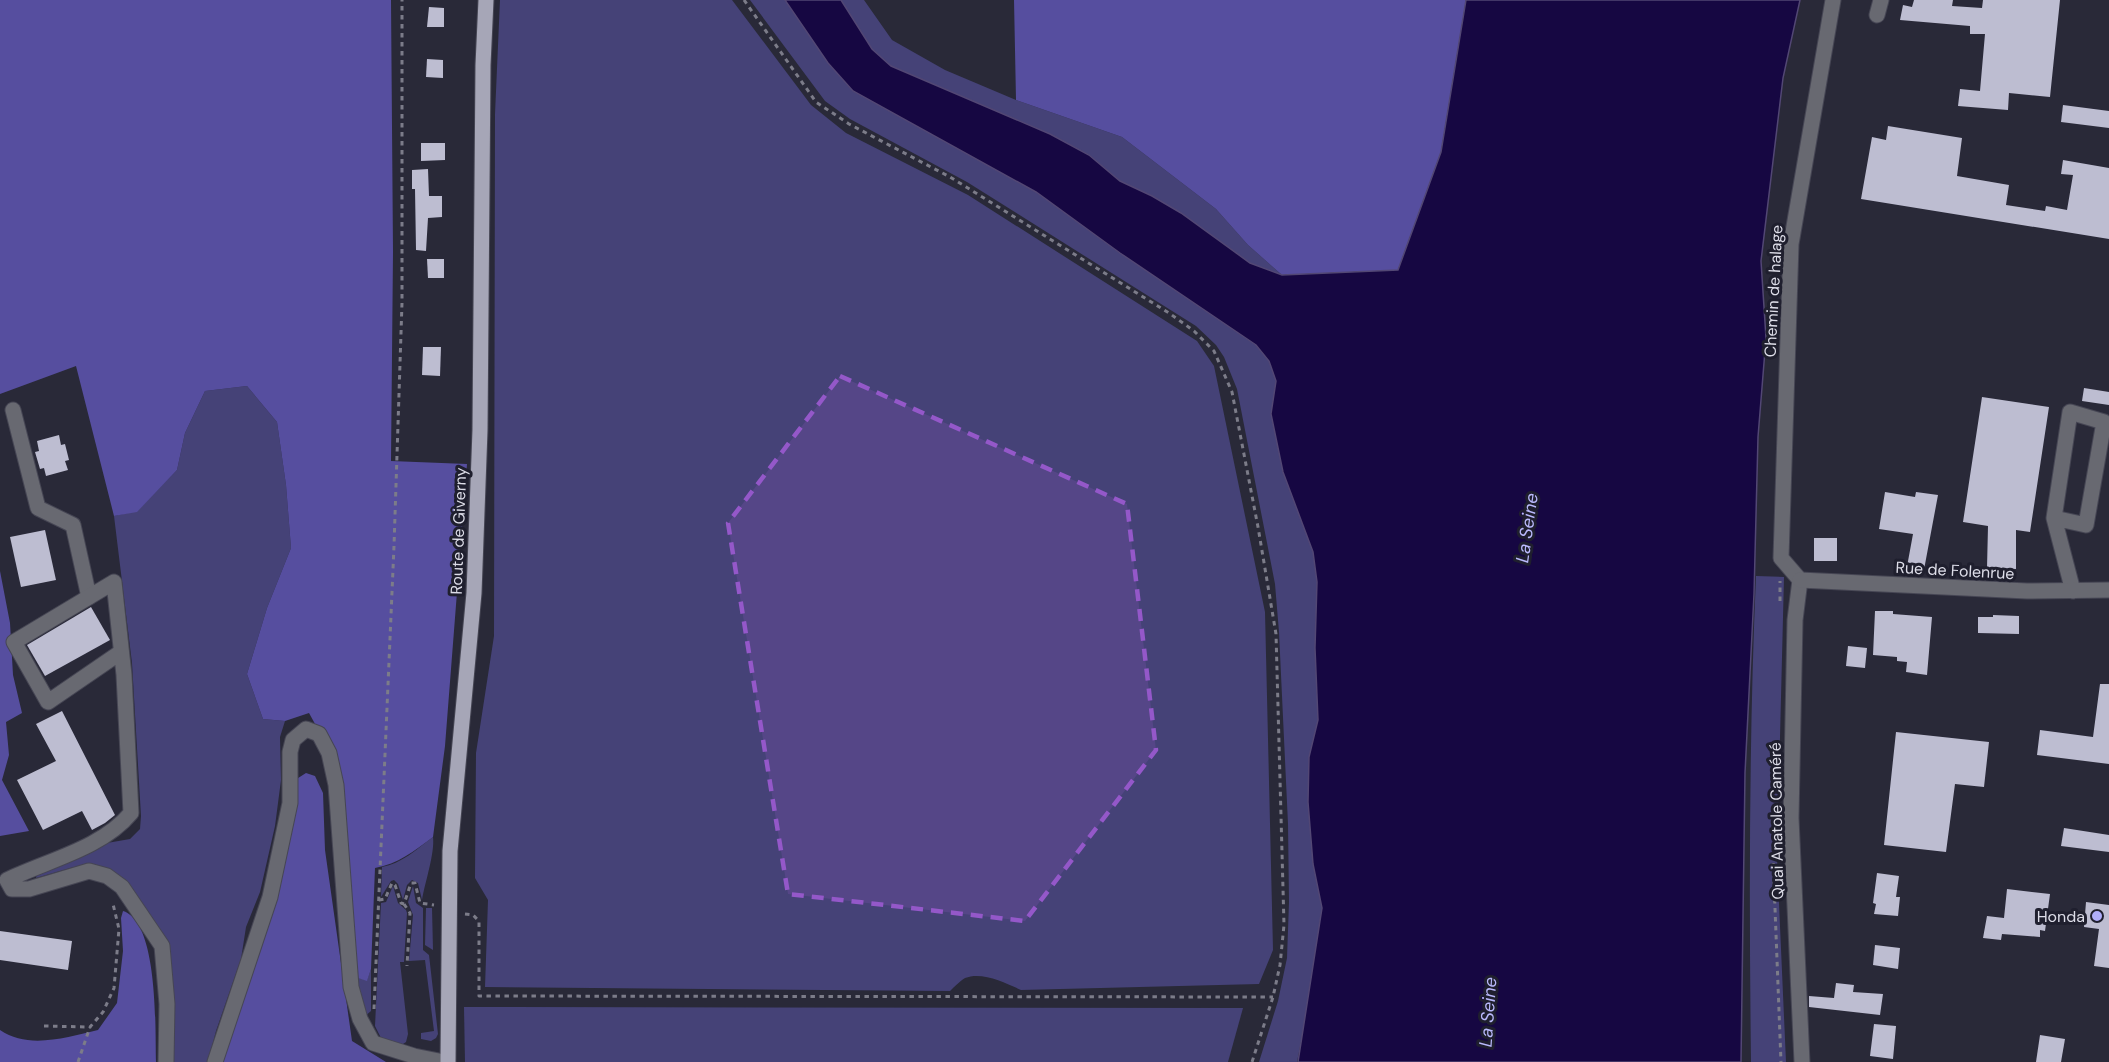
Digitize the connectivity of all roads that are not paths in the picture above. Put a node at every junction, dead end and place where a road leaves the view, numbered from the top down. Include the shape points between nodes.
1 (486, 0) edge
2 (1833, 0) edge
3 (13, 410) dead end
4 (2054, 518) junction
5 (1800, 579) junction
6 (2073, 591) junction
7 (2109, 591) edge
8 (89, 597) junction
9 (121, 652) junction
10 (166, 1062) edge
11 (215, 1062) edge
12 (446, 1062) edge
13 (1802, 1062) edge

1 - 12 main road, Route de Giverny via 474,593 450,851
2 - 5 street, Chemin de halage via 1791,244 1781,558
3 - 8 street via 38,508 73,525
4 - 4 street via 2070,412 2104,422 2086,525
4 - 6 street
5 - 6 street, Rue de Folenrue
5 - 13 street, Quai Anatole Caméré via 1795,620 1791,818
6 - 7 street, Rue de Folenrue
8 - 9 street via 114,582
8 - 9 street via 14,642 48,702
9 - 10 street via 131,813 119,827 7,880 12,889 28,889 89,871 107,876 122,887 162,946
11 - 12 street via 270,897 290,803 293,740 306,729 319,734 329,753 336,785 351,987 360,1019 373,1043

